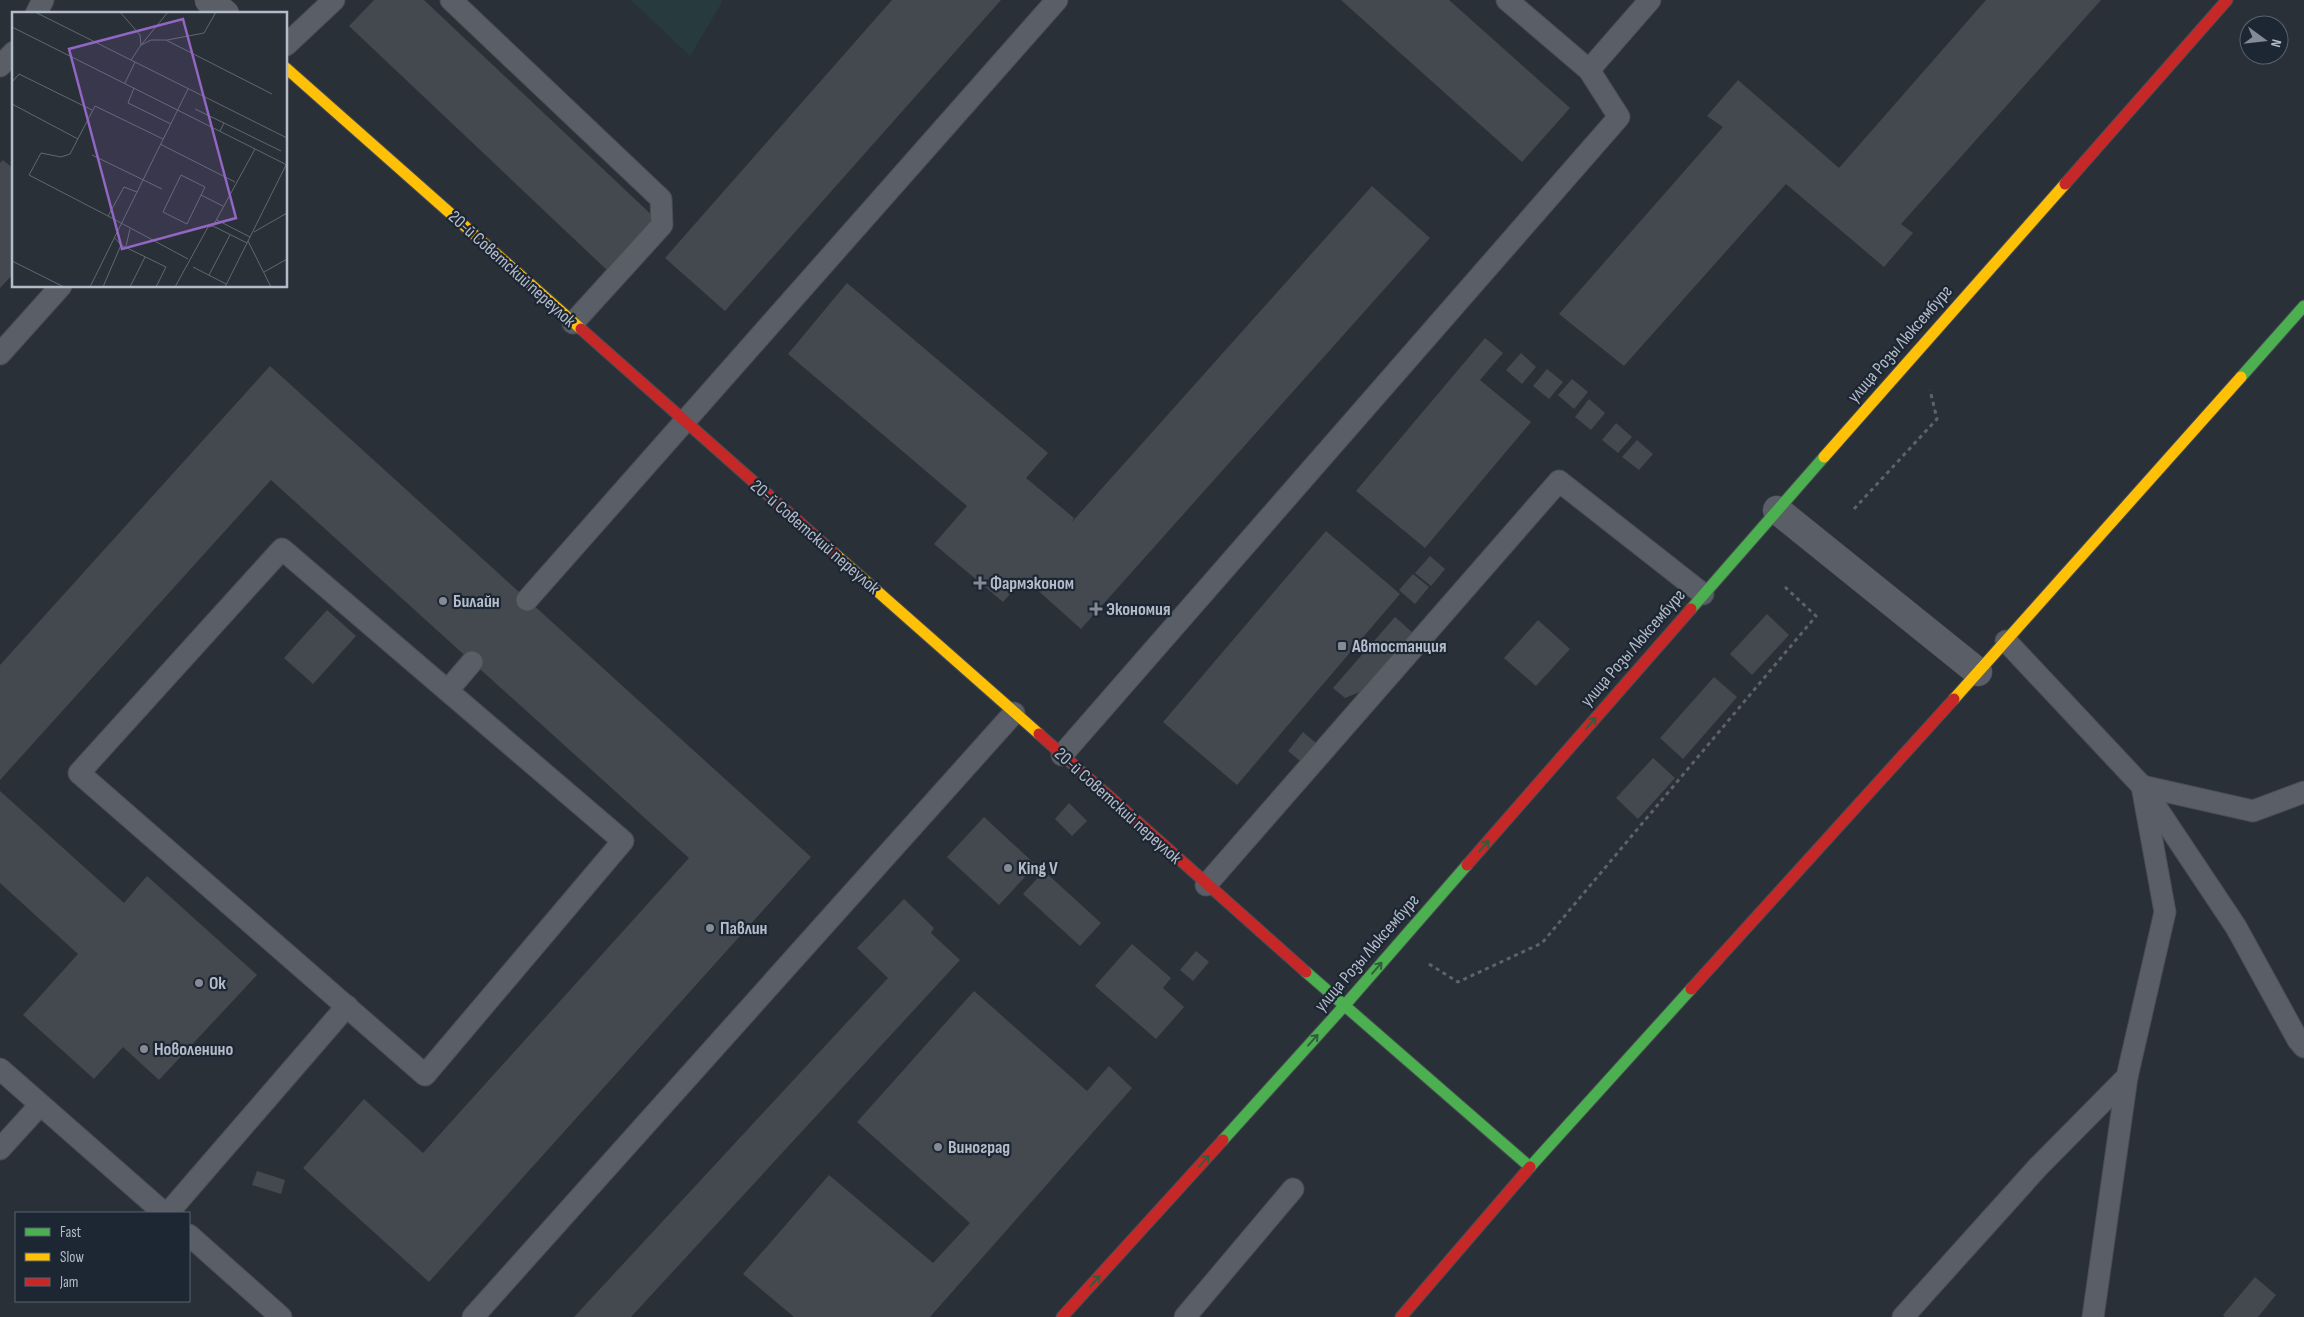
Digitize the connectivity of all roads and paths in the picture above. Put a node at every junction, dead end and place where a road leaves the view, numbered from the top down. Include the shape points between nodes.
1 (43, 0) edge
2 (209, 0) edge
3 (334, 0) edge
4 (450, 0) edge
5 (1057, 0) edge
6 (1507, 0) edge
7 (1650, 0) edge
8 (2227, 0) edge
9 (37, 12) edge
10 (222, 12) edge
11 (288, 43) edge
12 (12, 54) edge
13 (0, 66) edge
14 (288, 70) edge
15 (1590, 70) junction
16 (59, 288) edge
17 (2304, 306) edge
18 (573, 324) junction
19 (0, 354) edge
20 (1927, 382) dead end
21 (683, 421) junction
22 (1854, 509) dead end
23 (1777, 510) junction
24 (1784, 587) dead end
25 (1703, 594) junction
26 (527, 600) dead end
27 (2006, 641) junction
28 (472, 662) dead end
29 (1978, 672) junction
30 (448, 690) junction
31 (1014, 713) junction
32 (1062, 755) junction
33 (2142, 786) junction
34 (2304, 792) edge
35 (1206, 886) junction
36 (1423, 961) dead end
37 (1345, 1005) junction
38 (347, 1006) junction
39 (2304, 1047) edge
40 (0, 1069) edge
41 (2127, 1077) junction
42 (40, 1104) junction
43 (0, 1149) edge
44 (1530, 1168) junction
45 (1293, 1189) dead end
46 (163, 1212) edge
47 (169, 1212) edge
48 (190, 1237) edge
49 (281, 1317) edge
50 (473, 1317) edge
51 (1062, 1317) edge
52 (1185, 1317) edge
53 (1401, 1317) edge
54 (1903, 1317) edge
55 (2093, 1317) edge

1 - 9 lane
2 - 10 street
3 - 11 lane
4 - 18 lane via 661,199 662,225
5 - 21 lane
6 - 15 lane
7 - 15 lane
8 - 23 street, улица Розы Люксембург
12 - 13 lane
14 - 18 street, 20-й Советский переулок
15 - 32 lane via 1619,117
16 - 19 lane
17 - 27 street
18 - 21 street, 20-й Советский переулок
20 - 22 path via 1937,418
21 - 26 lane
21 - 31 street, 20-й Советский переулок
23 - 25 street, улица Розы Люксембург
23 - 29 street
24 - 36 path via 1816,616 1542,942 1458,982
25 - 35 lane via 1560,481
37 -> 25 street, улица Розы Люксембург
27 - 29 street
27 - 33 lane
28 - 30 lane
29 - 44 street
30 - 38 lane via 623,841 425,1075
30 - 38 lane via 282,548 79,773
31 - 32 street, 20-й Советский переулок
31 - 50 lane
32 - 35 street, 20-й Советский переулок
33 - 34 lane via 2253,811
33 - 39 lane via 2236,927
33 - 41 lane via 2165,912
35 - 37 street, 20-й Советский переулок
37 - 44 street, 20-й Советский переулок
51 -> 37 street, улица Розы Люксембург
38 - 47 lane
40 - 42 lane
41 - 54 lane via 2038,1167
41 - 55 lane
42 - 43 lane
42 - 46 lane
44 - 53 street
45 - 52 lane
48 - 49 lane

